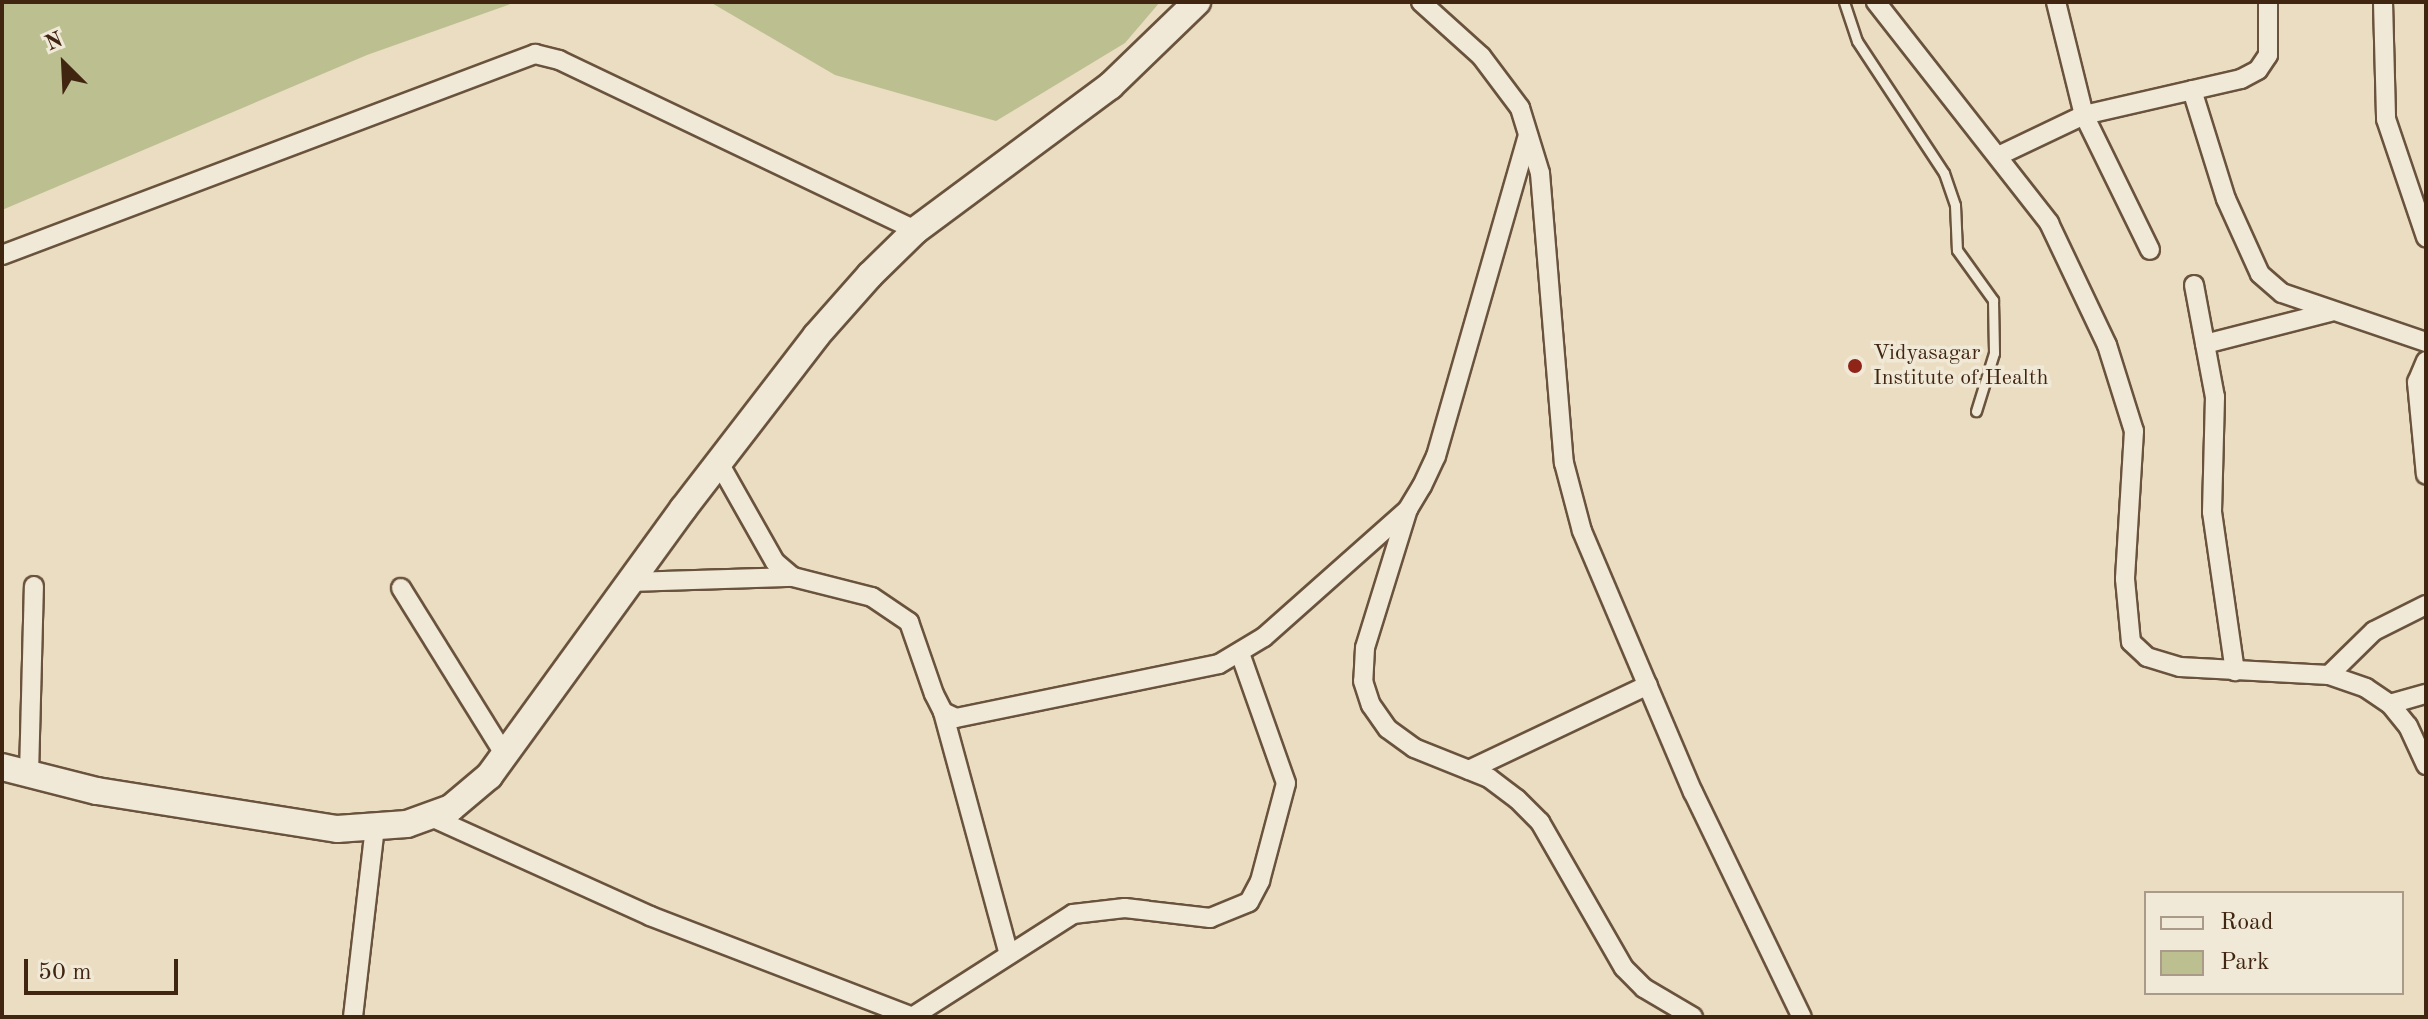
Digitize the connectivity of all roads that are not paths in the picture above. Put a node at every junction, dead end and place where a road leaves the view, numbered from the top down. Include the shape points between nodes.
1 (1197, 2) edge
2 (1421, 2) edge
3 (1844, 2) edge
4 (1876, 2) edge
5 (2056, 2) edge
6 (2268, 2) edge
7 (2383, 2) edge
8 (2192, 90) junction
9 (2084, 115) junction
10 (1528, 136) junction
11 (1998, 156) junction
12 (916, 230) junction
13 (2425, 233) edge
14 (2150, 250) dead end
15 (2, 255) edge
16 (2194, 285) dead end
17 (2333, 311) junction
18 (2426, 342) edge
19 (2205, 344) junction
20 (2426, 361) edge
21 (1976, 411) dead end
22 (719, 463) junction
23 (2426, 475) edge
24 (1408, 509) junction
25 (793, 577) junction
26 (631, 582) junction
27 (34, 586) dead end
28 (401, 588) dead end
29 (2426, 605) edge
30 (1240, 653) junction
31 (2235, 671) junction
32 (2329, 675) junction
33 (1648, 685) junction
34 (2426, 694) edge
35 (2390, 704) junction
36 (943, 712) junction
37 (505, 755) junction
38 (2426, 765) edge
39 (2, 767) edge
40 (1469, 770) junction
41 (29, 774) junction
42 (429, 816) junction
43 (375, 826) junction
44 (1008, 951) junction
45 (353, 1017) edge
46 (912, 1017) edge
47 (1693, 1017) edge
48 (1802, 1017) edge

1 - 12 main road via 1110,86
2 - 10 street via 1481,56 1520,108
3 - 21 lane via 1857,41 1944,173 1955,205 1957,250 1993,300 1994,353
4 - 11 street
5 - 9 street
6 - 8 street via 2268,55 2258,70
7 - 13 street via 2386,119
8 - 9 street
8 - 17 street via 2226,199 2260,274 2282,293
9 - 11 street
9 - 14 street
10 - 24 street via 1436,456
10 - 33 street via 1540,173 1564,463 1582,531
11 - 31 street via 2049,223 2124,388 2134,431 2125,579 2131,642 2147,657 2180,667
12 - 15 street via 559,60 535,54
12 - 22 main road via 816,336
16 - 19 street
17 - 18 street
17 - 19 street
19 - 31 street via 2215,397 2215,546
20 - 23 street via 2417,382
22 - 25 street via 764,547
22 - 26 main road
24 - 30 street
24 - 40 street via 1365,648 1363,681 1388,729 1414,748
25 - 26 street
25 - 36 street via 872,597 909,622
26 - 37 main road
27 - 41 street
28 - 37 street
29 - 32 street via 2374,631
30 - 36 street via 1219,664 974,718
30 - 44 street via 1286,783 1272,842 1249,902 1210,918 1099,908 1073,914
31 - 32 street
32 - 35 street via 2366,688
33 - 40 street
33 - 48 street via 1747,909
34 - 35 street
35 - 38 street via 2408,726
36 - 44 street
37 - 42 main road via 451,808
39 - 41 main road
40 - 47 street via 1489,778 1540,822 1624,968 1670,1006
41 - 43 main road via 337,829
42 - 43 main road
42 - 46 street via 650,916
43 - 45 street
44 - 46 street

